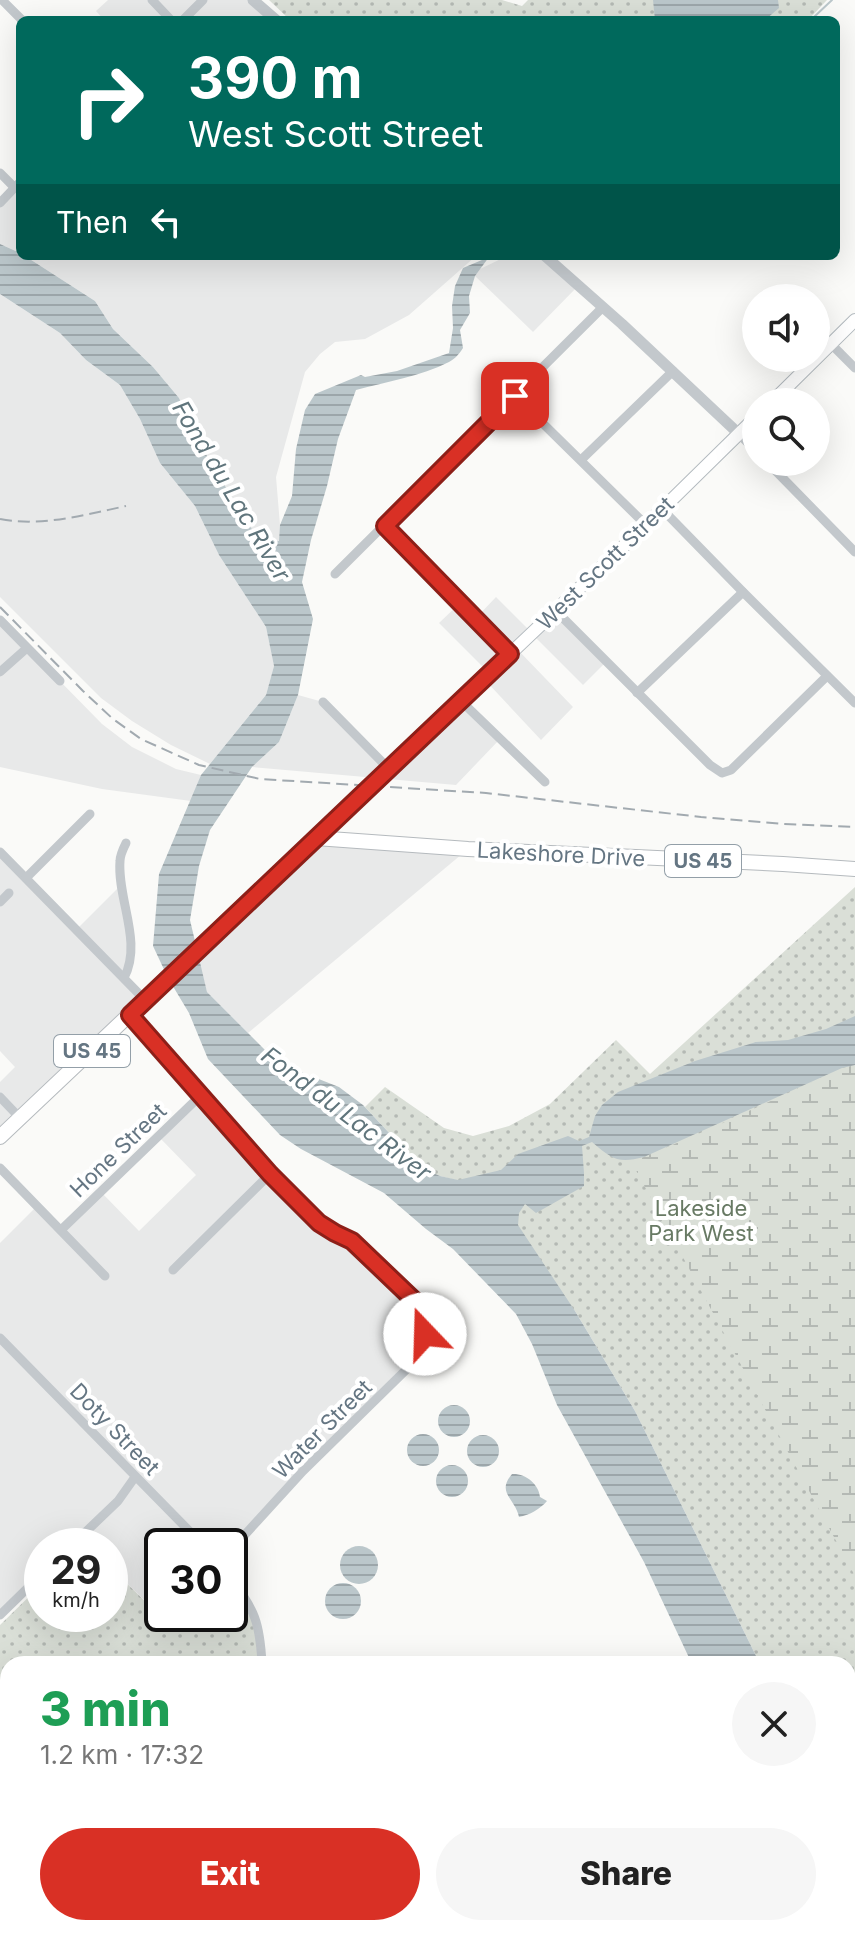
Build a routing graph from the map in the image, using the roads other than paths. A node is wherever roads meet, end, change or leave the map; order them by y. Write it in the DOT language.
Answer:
graph roads {
  1 [pos="2,0"];
  2 [pos="152,0"];
  3 [pos="203,0"];
  4 [pos="253,0"];
  5 [pos="18,16"];
  6 [pos="167,16"];
  7 [pos="187,16"];
  8 [pos="271,16"];
  9 [pos="16,186"];
  10 [pos="0,203"];
  11 [pos="550,260"];
  12 [pos="603,307"];
  13 [pos="855,320"];
  14 [pos="831,344"];
  15 [pos="855,368"];
  16 [pos="673,371"];
  17 [pos="786,388"];
  18 [pos="515,396"];
  19 [pos="742,431"];
  20 [pos="739,434"];
  21 [pos="742,437"];
  22 [pos="581,460"];
  23 [pos="781,476"];
  24 [pos="662,509"];
  25 [pos="646,525"];
  26 [pos="385,526"];
  27 [pos="855,552"];
  28 [pos="335,574"];
  29 [pos="743,592"];
  30 [pos="555,610"];
  31 [pos="0,620"];
  32 [pos="27,648"];
  33 [pos="510,654"];
  34 [pos="0,672"];
  35 [pos="827,676"];
  36 [pos="60,681"];
  37 [pos="637,693"];
  38 [pos="461,701"];
  39 [pos="323,702"];
  40 [pos="855,703"];
  41 [pos="390,770"];
  42 [pos="545,782"];
  43 [pos="90,814"];
  44 [pos="316,838"];
  45 [pos="126,843"];
  46 [pos="0,852"];
  47 [pos="855,869"];
  48 [pos="26,878"];
  49 [pos="9,893"];
  50 [pos="0,902"];
  51 [pos="124,978"];
  52 [pos="146,1001"];
  53 [pos="130,1015"];
  54 [pos="200,1096"];
  55 [pos="0,1097"];
  56 [pos="20,1118"];
  57 [pos="0,1137"];
  58 [pos="0,1168"];
  59 [pos="270,1174"];
  60 [pos="61,1230"];
  61 [pos="173,1270"];
  62 [pos="105,1276"];
  63 [pos="0,1338"];
  64 [pos="135,1477"];
  65 [pos="90,1528"];
  66 [pos="186,1528"];
  67 [pos="248,1531"];
  68 [pos="24,1592"];
  69 [pos="248,1602"];
  70 [pos="0,1615"];
  71 [pos="261,1656"];
  1 -- 5 [label="street"];
  2 -- 6 [label="street"];
  3 -- 7 [label="street"];
  4 -- 8 [label="street"];
  9 -- 10 [label="street"];
  11 -- 12 [label="street"];
  12 -- 16 [label="street"];
  12 -- 18 [label="street"];
  13 -- 14 [label="main road"];
  14 -- 15 [label="street"];
  14 -- 17 [label="main road"];
  16 -- 20 [label="street"];
  16 -- 22 [label="street"];
  18 -- 22 [label="street"];
  18 -- 26 [label="street"];
  19 -- 20 [label="main road, West Scott Street"];
  20 -- 21 [label="street"];
  20 -- 24 [label="main road, West Scott Street"];
  22 -- 25 [label="street"];
  23 -- 27 [label="street"];
  24 -- 25 [label="main road, West Scott Street"];
  24 -- 29 [label="street"];
  25 -- 30 [label="main road, West Scott Street"];
  26 -- 28 [label="street"];
  26 -- 33 [label="street"];
  29 -- 35 [label="street"];
  29 -- 37 [label="street"];
  30 -- 33 [label="main road, West Scott Street"];
  30 -- 37 [label="street"];
  31 -- 32 [label="street"];
  32 -- 34 [label="street"];
  32 -- 36 [label="street"];
  33 -- 38 [label="main road, West Scott Street"];
  35 -- 37 [label="street"];
  35 -- 40 [label="street"];
  38 -- 41 [label="main road, West Scott Street"];
  38 -- 42 [label="street"];
  39 -- 41 [label="street"];
  41 -- 44 [label="main road, West Scott Street"];
  43 -- 48 [label="street"];
  44 -- 47 [label="main road, Lakeshore Drive / US 45"];
  44 -- 52 [label="main road, West Scott Street / US 45"];
  45 -- 51 [label="street"];
  46 -- 48 [label="street"];
  48 -- 51 [label="street"];
  49 -- 50 [label="street"];
  51 -- 52 [label="street"];
  52 -- 53 [label="main road, West Scott Street / US 45"];
  53 -- 54 [label="street, Water Street"];
  53 -- 56 [label="main road, West Scott Street / US 45"];
  54 -- 59 [label="street, Water Street"];
  54 -- 60 [label="street, Hone Street"];
  55 -- 56 [label="street"];
  56 -- 57 [label="main road, West Scott Street / US 45"];
  58 -- 60 [label="street"];
  59 -- 61 [label="street"];
  59 -- 67 [label="street, Water Street"];
  60 -- 62 [label="street"];
  63 -- 64 [label="street, Doty Street"];
  64 -- 65 [label="street"];
  64 -- 66 [label="street, Doty Street"];
  68 -- 70 [label="street"];
  69 -- 71 [label="street"];
}
